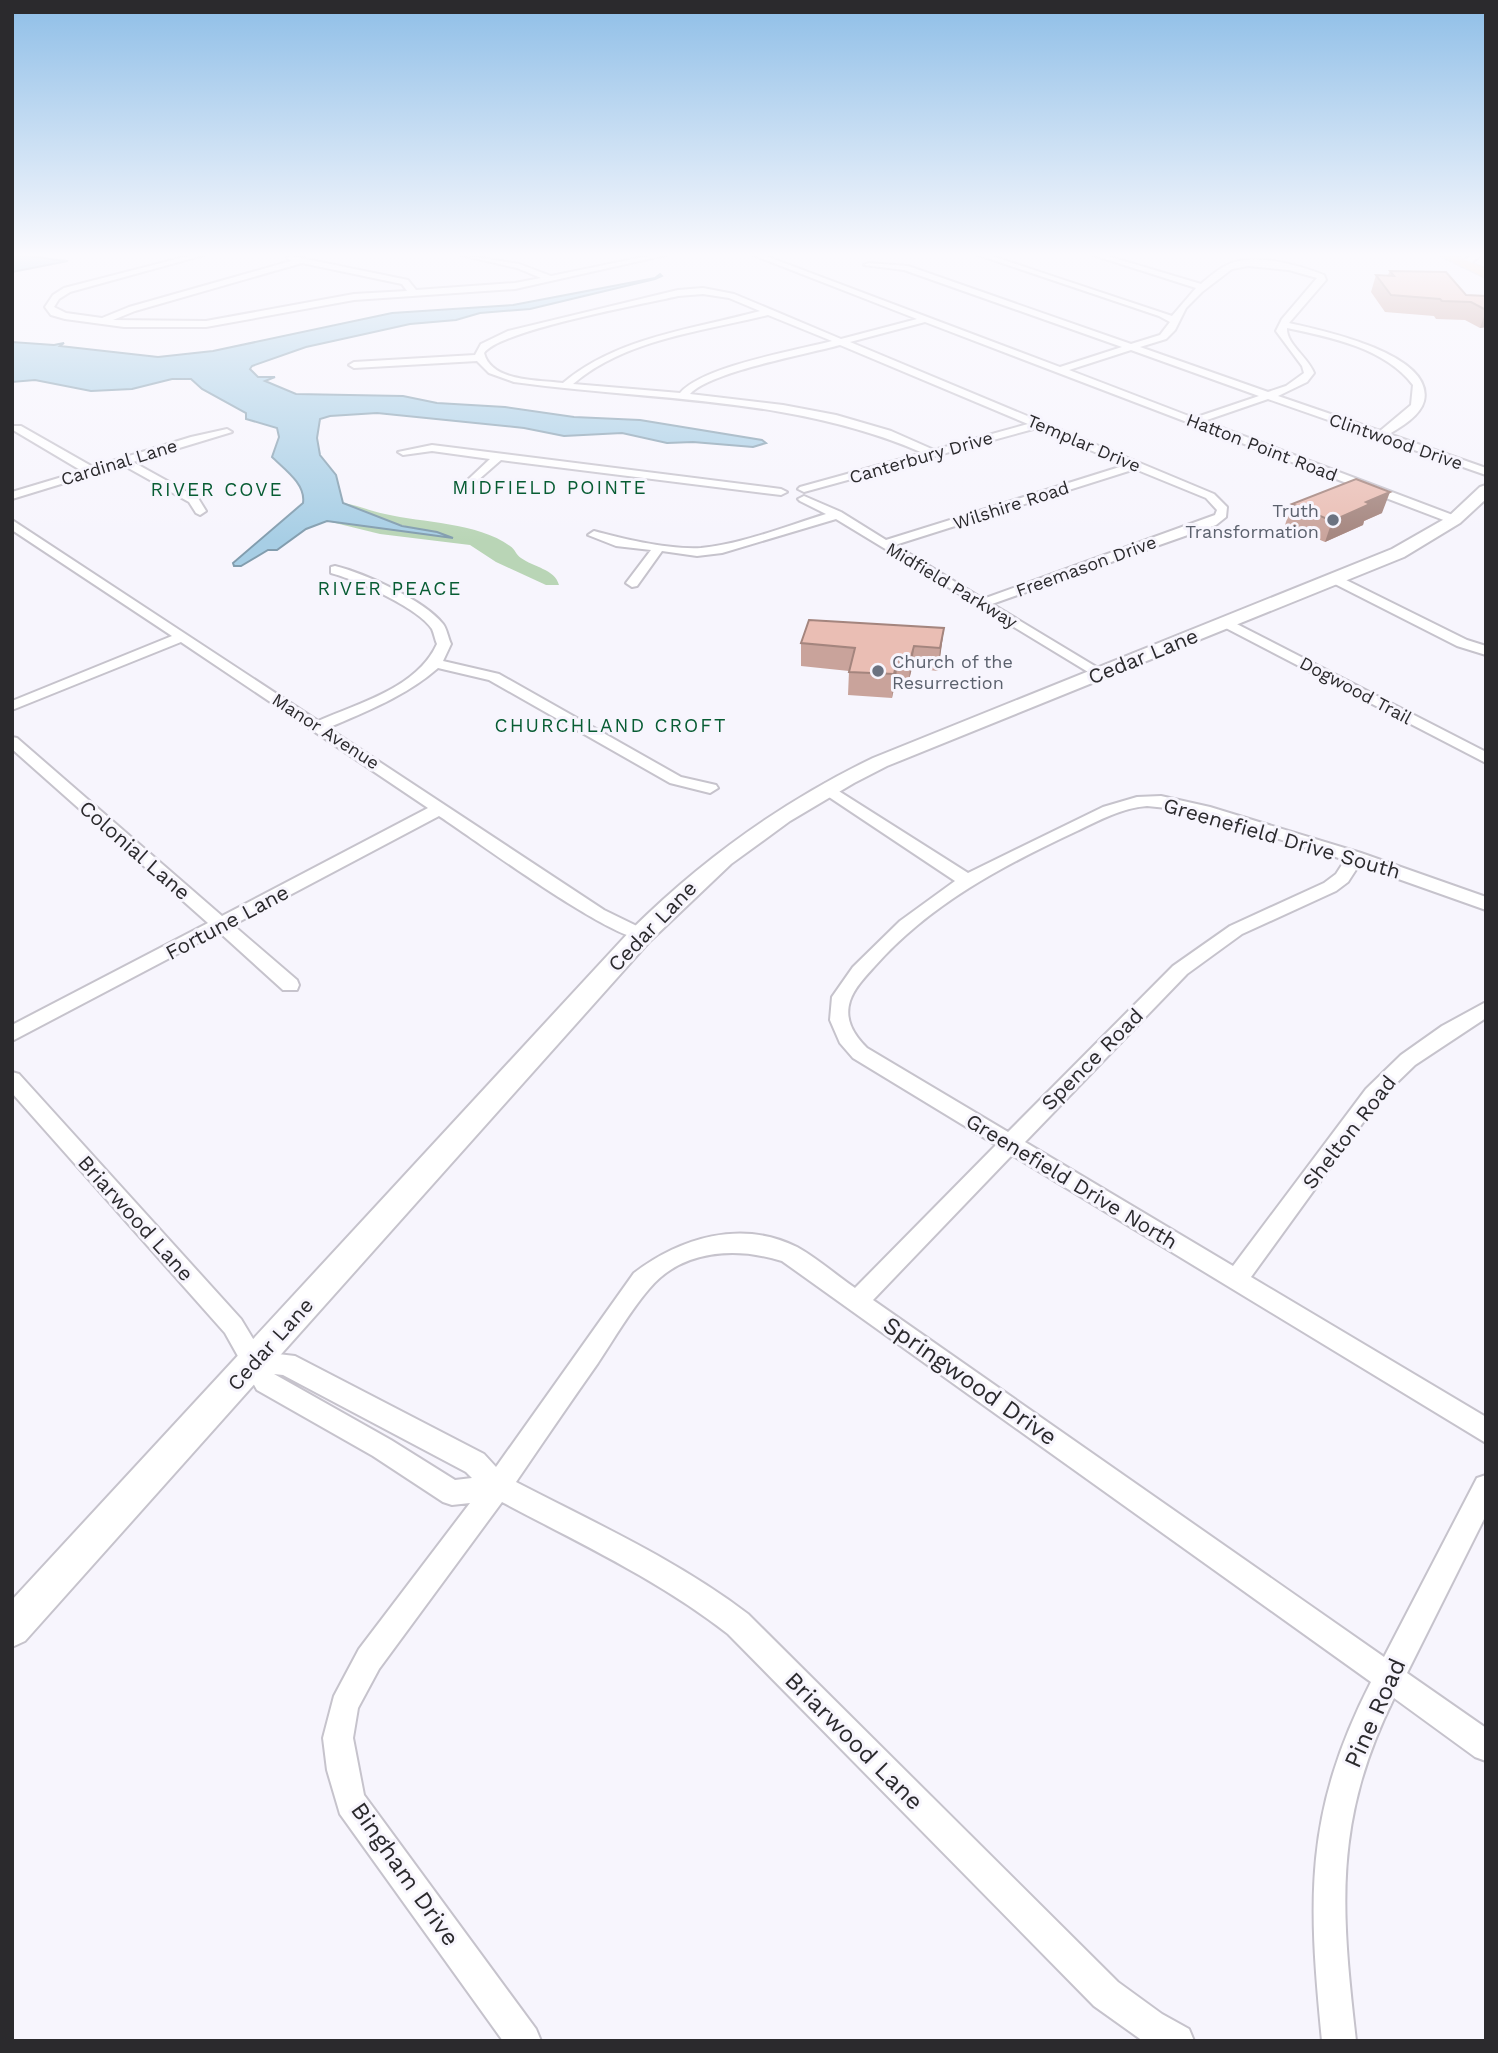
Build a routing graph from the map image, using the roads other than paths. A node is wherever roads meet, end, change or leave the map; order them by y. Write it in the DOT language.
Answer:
graph roads {
  1 [pos="482,351"];
  2 [pos="628,351"];
  3 [pos="808,351"];
  4 [pos="861,351"];
  5 [pos="1010,351"];
  6 [pos="1123,351"];
  7 [pos="1140,351"];
  8 [pos="1296,351"];
  9 [pos="1372,351"];
  10 [pos="479,358"];
  11 [pos="354,365"];
  12 [pos="1061,370"];
  13 [pos="566,385"];
  14 [pos="1267,396"];
  15 [pos="681,398"];
  16 [pos="1195,421"];
  17 [pos="1038,424"];
  18 [pos="17,428"];
  19 [pos="227,432"];
  20 [pos="1380,436"];
  21 [pos="403,452"];
  22 [pos="934,454"];
  23 [pos="499,456"];
  24 [pos="124,461"];
  25 [pos="1136,465"];
  26 [pos="91,471"];
  27 [pos="1486,472"];
  28 [pos="1486,490"];
  29 [pos="461,492"];
  30 [pos="804,494"];
  31 [pos="12,496"];
  32 [pos="200,511"];
  33 [pos="837,515"];
  34 [pos="1454,520"];
  35 [pos="12,524"];
  36 [pos="1189,530"];
  37 [pos="594,534"];
  38 [pos="886,544"];
  39 [pos="658,549"];
  40 [pos="335,570"];
  41 [pos="1336,579"];
  42 [pos="632,583"];
  43 [pos="983,603"];
  44 [pos="1227,623"];
  45 [pos="182,637"];
  46 [pos="1486,651"];
  47 [pos="436,663"];
  48 [pos="1098,674"];
  49 [pos="12,706"];
  50 [pos="318,726"];
  51 [pos="12,741"];
  52 [pos="1486,758"];
  53 [pos="710,788"];
  54 [pos="825,788"];
  55 [pos="441,808"];
  56 [pos="1355,857"];
  57 [pos="965,880"];
  58 [pos="1486,904"];
  59 [pos="221,926"];
  60 [pos="641,935"];
  61 [pos="290,985"];
  62 [pos="1486,1009"];
  63 [pos="12,1034"];
  64 [pos="12,1079"];
  65 [pos="1009,1143"];
  66 [pos="1236,1280"];
  67 [pos="857,1301"];
  68 [pos="253,1362"];
  69 [pos="1486,1431"];
  70 [pos="498,1486"];
  71 [pos="1486,1487"];
  72 [pos="12,1628"];
  73 [pos="1389,1677"];
  74 [pos="1486,1746"];
  75 [pos="524,2041"];
  76 [pos="1177,2041"];
  77 [pos="1339,2041"];
  1 -- 10 [label="street, Templar Drive"];
  2 -- 13 [label="street"];
  3 -- 15 [label="street"];
  4 -- 17 [label="street, Templar Drive"];
  5 -- 12 [label="street, Hatton Point Road"];
  6 -- 12 [label="street"];
  7 -- 14 [label="street, Clintwood Drive"];
  8 -- 14 [label="street"];
  9 -- 20 [label="street"];
  10 -- 11 [label="street"];
  10 -- 13 [label="street"];
  12 -- 16 [label="street, Hatton Point Road"];
  13 -- 15 [label="street"];
  14 -- 16 [label="street"];
  14 -- 20 [label="street, Clintwood Drive"];
  15 -- 22 [label="street"];
  16 -- 34 [label="street, Hatton Point Road"];
  17 -- 22 [label="street, Canterbury Drive"];
  17 -- 25 [label="street, Templar Drive"];
  18 -- 26 [label="street"];
  19 -- 24 [label="street, Cardinal Lane"];
  20 -- 27 [label="street, Clintwood Drive"];
  21 -- 23 [label="street"];
  22 -- 30 [label="street, Canterbury Drive"];
  23 -- 29 [label="street"];
  23 -- 30 [label="street, Canterbury Drive"];
  24 -- 26 [label="street, Cardinal Lane"];
  24 -- 32 [label="street"];
  25 -- 36 [label="street, Templar Drive"];
  25 -- 38 [label="street, Wilshire Road"];
  26 -- 31 [label="street, Cardinal Lane"];
  28 -- 34 [label="main road, Cedar Lane"];
  30 -- 33 [label="street, Midfield Parkway"];
  33 -- 38 [label="street, Midfield Parkway"];
  33 -- 39 [label="street, Canterbury Drive"];
  34 -- 41 [label="main road, Cedar Lane"];
  35 -- 45 [label="street, Manor Avenue"];
  36 -- 43 [label="street, Freemason Drive"];
  37 -- 39 [label="street, Canterbury Drive"];
  38 -- 43 [label="street, Midfield Parkway"];
  39 -- 42 [label="street"];
  40 -- 47 [label="street"];
  41 -- 44 [label="main road, Cedar Lane"];
  41 -- 46 [label="street"];
  43 -- 48 [label="street, Midfield Parkway"];
  44 -- 48 [label="main road, Cedar Lane"];
  44 -- 52 [label="street, Dogwood Trail"];
  45 -- 49 [label="street"];
  45 -- 50 [label="street, Manor Avenue"];
  47 -- 50 [label="street"];
  47 -- 53 [label="street"];
  48 -- 54 [label="main road, Cedar Lane"];
  50 -- 55 [label="street, Manor Avenue"];
  51 -- 59 [label="street, Colonial Lane"];
  54 -- 57 [label="street"];
  54 -- 60 [label="main road, Cedar Lane"];
  55 -- 59 [label="street, Fortune Lane"];
  55 -- 60 [label="street, Manor Avenue"];
  56 -- 57 [label="street, Greenefield Drive South"];
  56 -- 58 [label="street, Greenefield Drive South"];
  56 -- 65 [label="street, Spence Road"];
  57 -- 65 [label="street, Greenefield Drive North"];
  59 -- 61 [label="street, Colonial Lane"];
  59 -- 63 [label="street, Fortune Lane"];
  60 -- 68 [label="main road, Cedar Lane"];
  62 -- 66 [label="street, Shelton Road"];
  64 -- 68 [label="street, Briarwood Lane"];
  65 -- 66 [label="street, Greenefield Drive North"];
  65 -- 67 [label="street, Spence Road"];
  66 -- 69 [label="street, Greenefield Drive North"];
  67 -- 70 [label="street, Springwood Drive"];
  67 -- 73 [label="street, Springwood Drive"];
  68 -- 70 [label="street, Briarwood Lane"];
  68 -- 70 [label="street, Briarwood Lane"];
  68 -- 72 [label="main road, Cedar Lane"];
  70 -- 75 [label="street, Bingham Drive"];
  70 -- 76 [label="street, Briarwood Lane"];
  71 -- 73 [label="street, Pine Road"];
  73 -- 74 [label="street, Springwood Drive"];
  73 -- 77 [label="street, Pine Road"];
}
